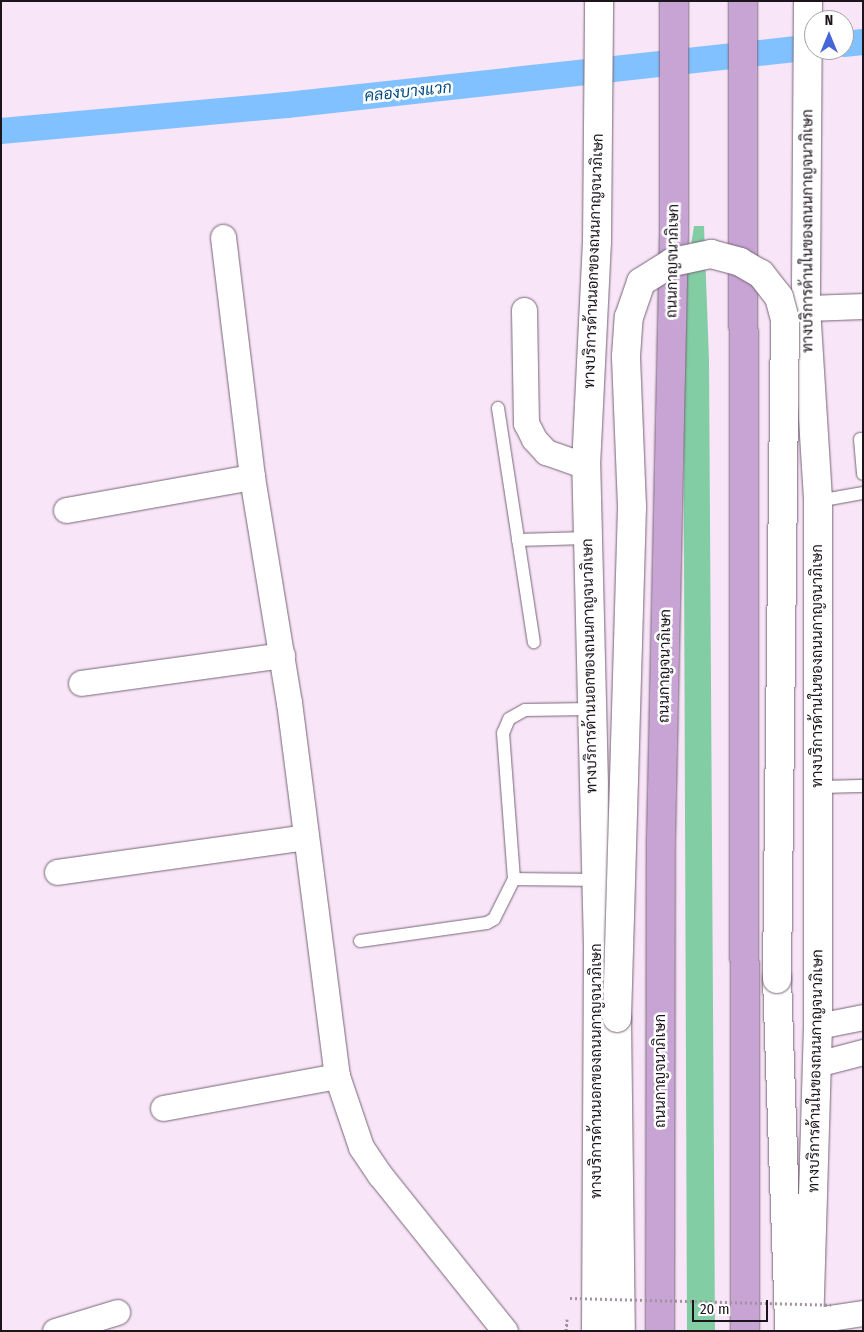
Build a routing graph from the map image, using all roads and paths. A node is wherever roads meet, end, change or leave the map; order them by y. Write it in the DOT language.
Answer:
graph roads {
  1 [pos="599,1"];
  2 [pos="674,1"];
  3 [pos="743,1"];
  4 [pos="808,1"];
  5 [pos="223,237"];
  6 [pos="863,306"];
  7 [pos="806,308"];
  8 [pos="524,310"];
  9 [pos="498,408"];
  10 [pos="860,438"];
  11 [pos="586,466"];
  12 [pos="863,474"];
  13 [pos="252,477"];
  14 [pos="863,493"];
  15 [pos="818,501"];
  16 [pos="66,510"];
  17 [pos="587,538"];
  18 [pos="518,540"];
  19 [pos="534,642"];
  20 [pos="282,655"];
  21 [pos="81,683"];
  22 [pos="590,709"];
  23 [pos="863,786"];
  24 [pos="818,787"];
  25 [pos="306,836"];
  26 [pos="57,872"];
  27 [pos="514,878"];
  28 [pos="596,880"];
  29 [pos="360,941"];
  30 [pos="863,1016"];
  31 [pos="818,1026"];
  32 [pos="863,1052"];
  33 [pos="817,1064"];
  34 [pos="337,1076"];
  35 [pos="163,1108"];
  36 [pos="570,1298"];
  37 [pos="118,1312"];
  38 [pos="861,1318"];
  39 [pos="809,1322"];
  40 [pos="55,1331"];
  41 [pos="505,1331"];
  42 [pos="596,1331"];
  43 [pos="621,1331"];
  44 [pos="660,1331"];
  45 [pos="745,1331"];
  1 -- 11 [label="main road, ทางบริการด้านนอกของถนนกาญจนาภิเษก"];
  2 -- 44 [label="highway, ถนนกาญจนาภิเษก"];
  3 -- 45 [label="highway"];
  4 -- 7 [label="main road, ทางบริการด้านในของถนนกาญจนาภิเษก"];
  5 -- 13 [label="street"];
  6 -- 7 [label="street"];
  7 -- 15 [label="main road, ทางบริการด้านในของถนนกาญจนาภิเษก"];
  8 -- 11 [label="street"];
  9 -- 18 [label="lane"];
  10 -- 12 [label="lane"];
  11 -- 17 [label="main road, ทางบริการด้านนอกของถนนกาญจนาภิเษก"];
  13 -- 16 [label="street"];
  13 -- 20 [label="street"];
  14 -- 15 [label="lane"];
  15 -- 24 [label="main road, ทางบริการด้านในของถนนกาญจนาภิเษก"];
  17 -- 18 [label="lane"];
  17 -- 22 [label="main road, ทางบริการด้านนอกของถนนกาญจนาภิเษก"];
  18 -- 19 [label="lane"];
  20 -- 21 [label="street"];
  20 -- 25 [label="street"];
  22 -- 27 [label="lane"];
  22 -- 28 [label="main road, ทางบริการด้านนอกของถนนกาญจนาภิเษก"];
  23 -- 24 [label="lane"];
  24 -- 31 [label="main road, ทางบริการด้านในของถนนกาญจนาภิเษก"];
  25 -- 26 [label="street"];
  25 -- 34 [label="street"];
  27 -- 28 [label="lane"];
  27 -- 29 [label="lane"];
  28 -- 42 [label="main road, ทางบริการด้านนอกของถนนกาญจนาภิเษก"];
  30 -- 31 [label="street"];
  31 -- 33 [label="main road, ทางบริการด้านในของถนนกาญจนาภิเษก"];
  32 -- 33 [label="street"];
  33 -- 39 [label="main road, ทางบริการด้านในของถนนกาญจนาภิเษก"];
  34 -- 35 [label="street"];
  34 -- 41 [label="street"];
  36 -- 39 [label="path, bridge"];
  37 -- 40 [label="street"];
  38 -- 39 [label="street"];
  39 -- 43 [label="main road, bridge"];
}
